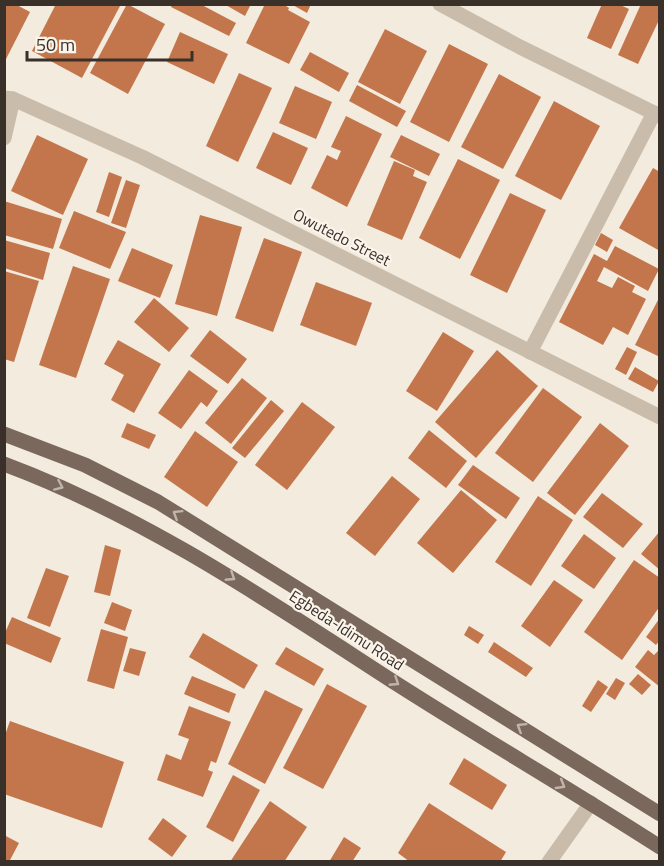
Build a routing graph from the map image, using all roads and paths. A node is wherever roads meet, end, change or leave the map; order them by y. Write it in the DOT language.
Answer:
graph roads {
  1 [pos="440,4"];
  2 [pos="9,99"];
  3 [pos="657,114"];
  4 [pos="4,138"];
  5 [pos="530,352"];
  6 [pos="660,417"];
  7 [pos="4,435"];
  8 [pos="4,464"];
  9 [pos="591,803"];
  10 [pos="660,814"];
  11 [pos="660,847"];
  12 [pos="549,861"];
  1 -- 3 [label="street"];
  2 -- 4 [label="street"];
  2 -- 5 [label="street, Owutedo Street"];
  3 -- 5 [label="street"];
  5 -- 6 [label="street, Owutedo Street"];
  10 -- 7 [label="main road, Egbeda-Idimu Road, one-way"];
  8 -- 9 [label="main road, Egbeda-Idimu Road, one-way"];
  9 -- 11 [label="main road, Egbeda-Idimu Road"];
  9 -- 12 [label="street"];
}
